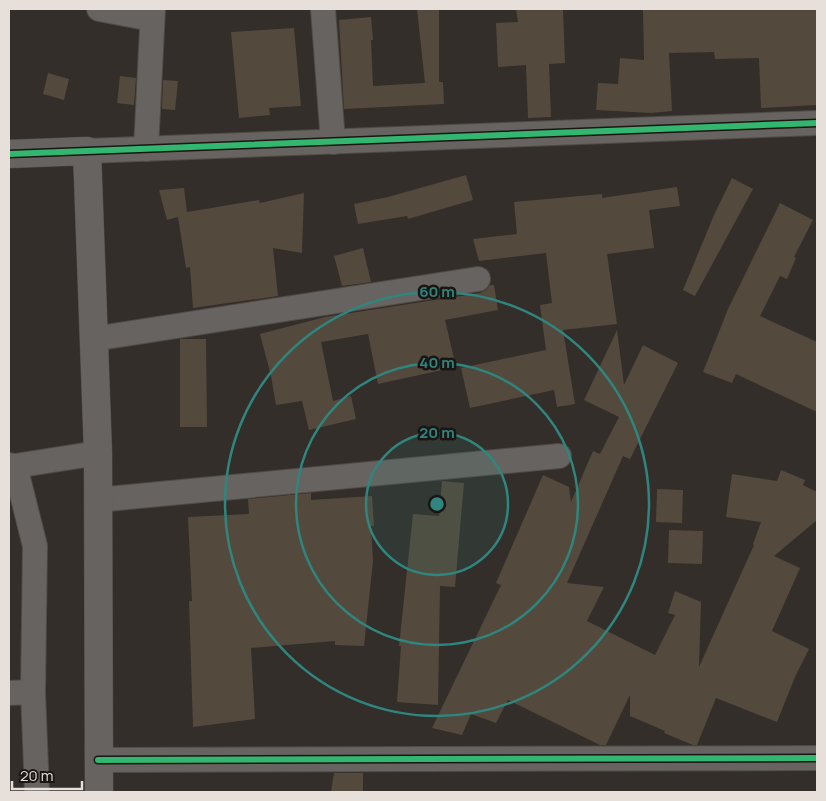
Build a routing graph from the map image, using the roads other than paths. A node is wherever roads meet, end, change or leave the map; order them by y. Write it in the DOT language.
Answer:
graph roads {
  1 [pos="99,9"];
  2 [pos="322,9"];
  3 [pos="153,14"];
  4 [pos="817,123"];
  5 [pos="333,142"];
  6 [pos="146,149"];
  7 [pos="87,151"];
  8 [pos="9,154"];
  9 [pos="478,279"];
  10 [pos="93,339"];
  11 [pos="98,453"];
  12 [pos="559,456"];
  13 [pos="12,466"];
  14 [pos="97,500"];
  15 [pos="33,692"];
  16 [pos="9,694"];
  17 [pos="817,758"];
  18 [pos="98,760"];
  19 [pos="37,792"];
  20 [pos="99,792"];
  1 -- 3 [label="street"];
  2 -- 5 [label="street"];
  3 -- 6 [label="street"];
  4 -- 5 [label="street"];
  5 -- 6 [label="street"];
  6 -- 7 [label="street"];
  7 -- 8 [label="street"];
  7 -- 10 [label="street"];
  9 -- 10 [label="street"];
  10 -- 11 [label="street"];
  11 -- 13 [label="street"];
  11 -- 14 [label="street"];
  12 -- 14 [label="street"];
  13 -- 15 [label="street"];
  14 -- 18 [label="street"];
  15 -- 16 [label="street"];
  15 -- 19 [label="street"];
  17 -- 18 [label="street"];
  18 -- 20 [label="street"];
}
